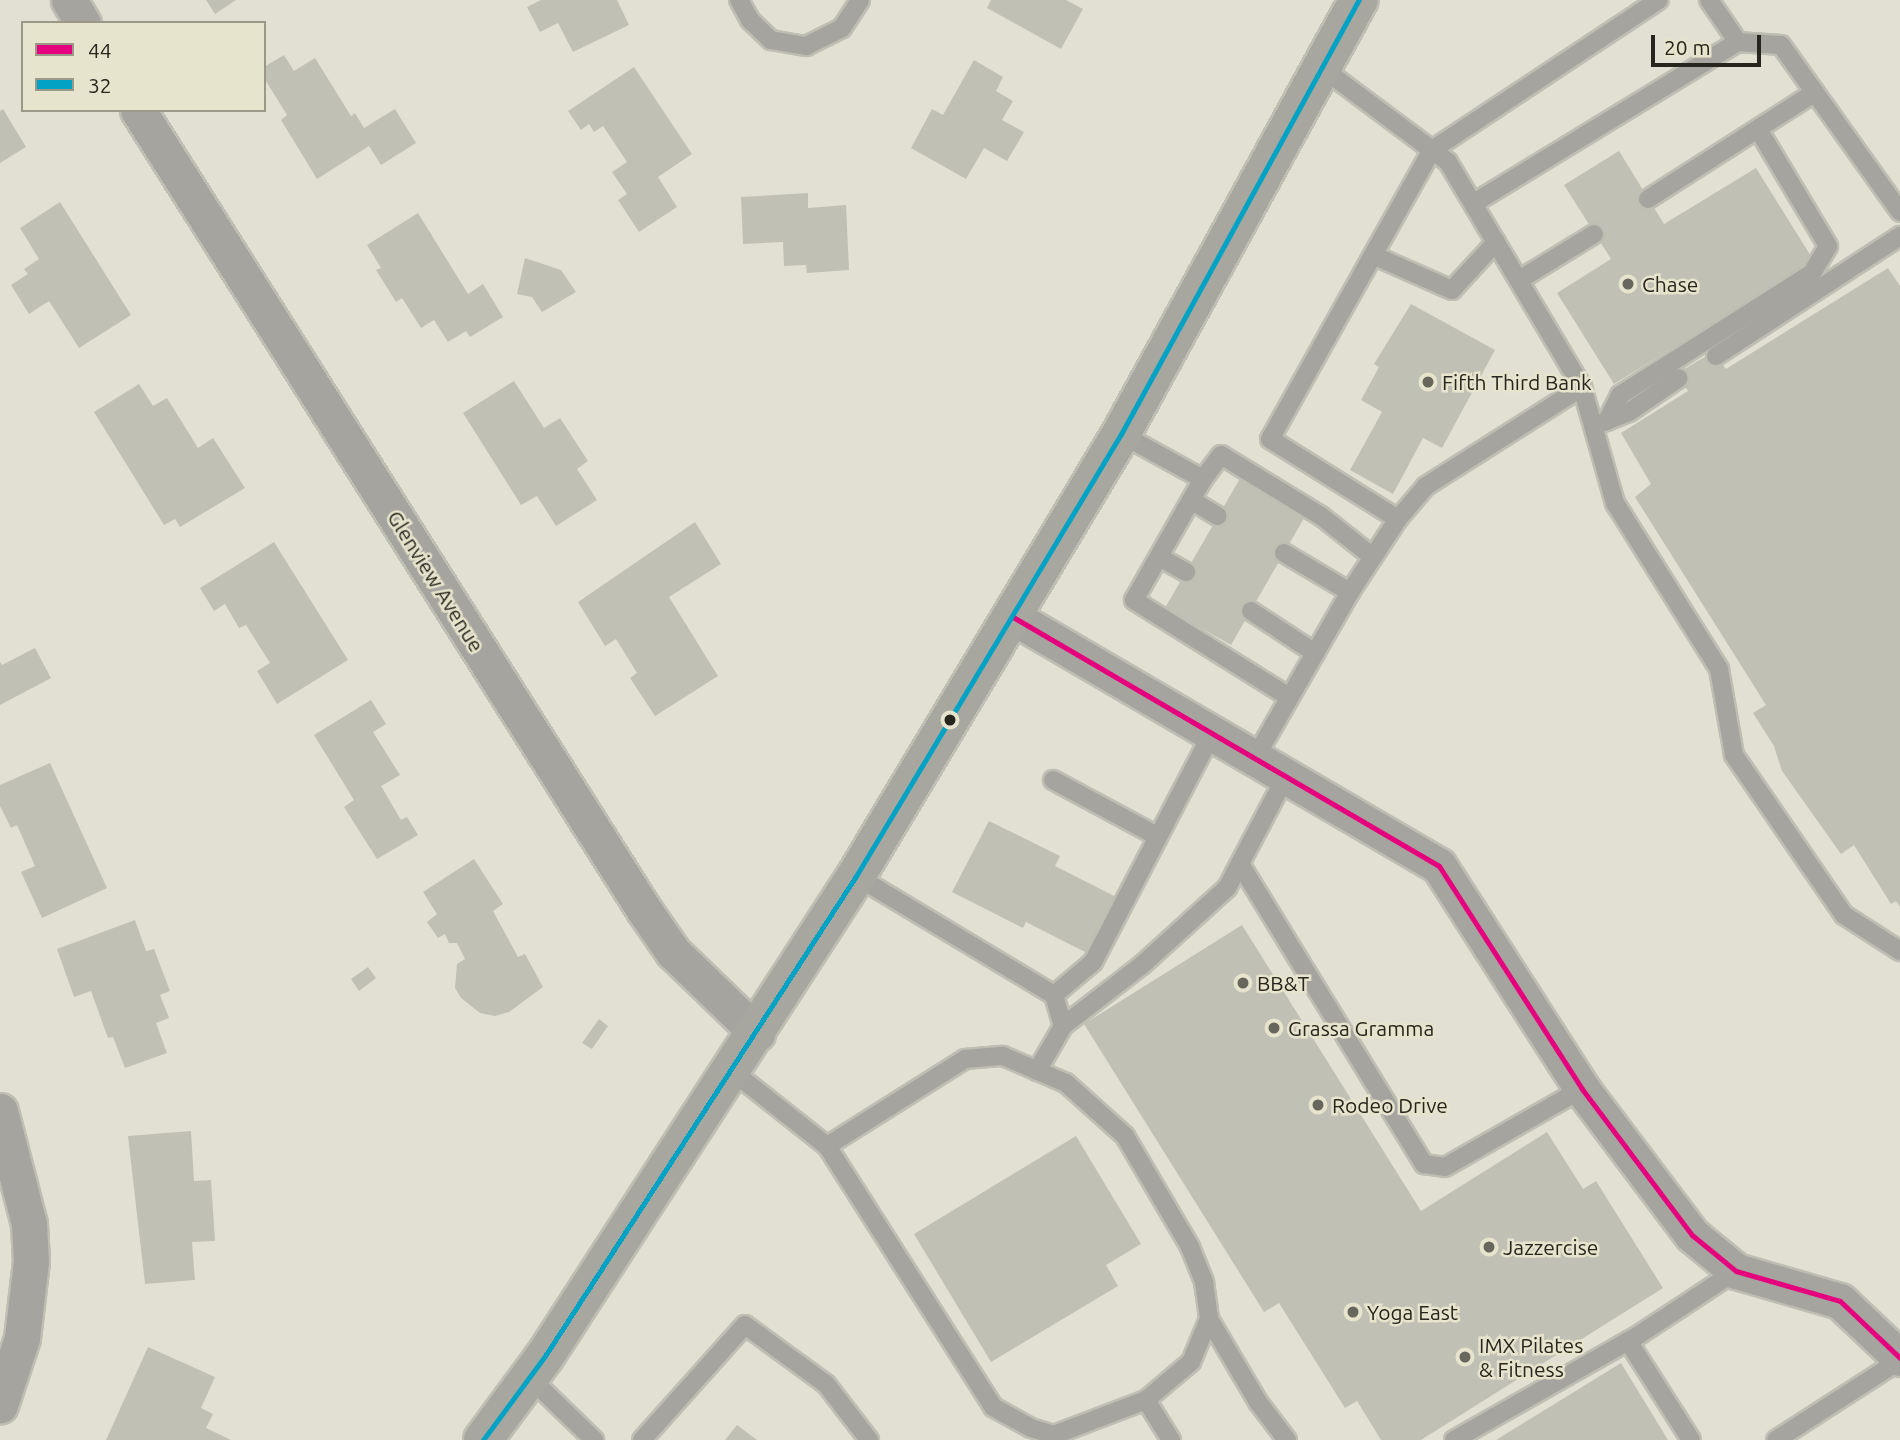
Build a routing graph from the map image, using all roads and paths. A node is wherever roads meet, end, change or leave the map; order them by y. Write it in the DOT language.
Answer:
graph roads {
  1 [pos="69,0"];
  2 [pos="739,0"];
  3 [pos="860,0"];
  4 [pos="1359,0"];
  5 [pos="1659,0"];
  6 [pos="1709,0"];
  7 [pos="82,21"];
  8 [pos="1738,42"];
  9 [pos="1322,68"];
  10 [pos="1815,92"];
  11 [pos="139,112"];
  12 [pos="1758,129"];
  13 [pos="1432,150"];
  14 [pos="1648,199"];
  15 [pos="1474,203"];
  16 [pos="1900,212"];
  17 [pos="1594,234"];
  18 [pos="1900,236"];
  19 [pos="1496,242"];
  20 [pos="1373,255"];
  21 [pos="1519,279"];
  22 [pos="1716,356"];
  23 [pos="1679,378"];
  24 [pos="1582,387"];
  25 [pos="1601,424"];
  26 [pos="1121,433"];
  27 [pos="1203,479"];
  28 [pos="1191,500"];
  29 [pos="1218,516"];
  30 [pos="1398,519"];
  31 [pos="1284,553"];
  32 [pos="1159,557"];
  33 [pos="1373,557"];
  34 [pos="1186,572"];
  35 [pos="1350,592"];
  36 [pos="1251,611"];
  37 [pos="1013,617"];
  38 [pos="1315,653"];
  39 [pos="1289,697"];
  40 [pos="1212,733"];
  41 [pos="1255,758"];
  42 [pos="1286,776"];
  43 [pos="1053,780"];
  44 [pos="1157,836"];
  45 [pos="1240,864"];
  46 [pos="856,876"];
  47 [pos="1900,951"];
  48 [pos="1054,995"];
  49 [pos="1063,1026"];
  50 [pos="757,1034"];
  51 [pos="732,1071"];
  52 [pos="1037,1071"];
  53 [pos="1582,1089"];
  54 [pos="0,1111"];
  55 [pos="827,1146"];
  56 [pos="1736,1271"];
  57 [pos="1209,1319"];
  58 [pos="1628,1341"];
  59 [pos="1896,1347"];
  60 [pos="530,1377"];
  61 [pos="1146,1400"];
  62 [pos="0,1405"];
  63 [pos="1055,1437"];
  64 [pos="483,1440"];
  65 [pos="594,1440"];
  66 [pos="642,1440"];
  67 [pos="869,1440"];
  68 [pos="1171,1440"];
  69 [pos="1287,1440"];
  70 [pos="1454,1440"];
  71 [pos="1691,1440"];
  72 [pos="1776,1440"];
  1 -- 7 [label="street"];
  2 -- 3 [label="lane"];
  4 -- 9 [label="main road"];
  5 -- 13 [label="lane"];
  6 -- 8 [label="lane"];
  8 -- 10 [label="lane"];
  8 -- 15 [label="lane"];
  9 -- 13 [label="lane"];
  9 -- 26 [label="main road"];
  10 -- 12 [label="lane"];
  10 -- 16 [label="lane"];
  11 -- 50 [label="street, Glenview Avenue"];
  12 -- 14 [label="lane"];
  12 -- 25 [label="lane"];
  13 -- 15 [label="lane"];
  13 -- 20 [label="lane"];
  15 -- 19 [label="lane"];
  17 -- 21 [label="lane"];
  18 -- 22 [label="lane"];
  19 -- 20 [label="lane"];
  19 -- 21 [label="lane"];
  20 -- 30 [label="lane"];
  21 -- 24 [label="lane"];
  23 -- 25 [label="lane"];
  24 -- 25 [label="lane"];
  24 -- 30 [label="lane"];
  25 -- 47 [label="lane"];
  26 -- 27 [label="lane"];
  26 -- 37 [label="main road"];
  27 -- 28 [label="lane"];
  27 -- 33 [label="lane"];
  28 -- 29 [label="lane"];
  28 -- 32 [label="lane"];
  30 -- 33 [label="lane"];
  31 -- 35 [label="lane"];
  32 -- 34 [label="lane"];
  32 -- 39 [label="lane"];
  33 -- 35 [label="lane"];
  35 -- 38 [label="lane"];
  36 -- 38 [label="lane"];
  37 -- 40 [label="street"];
  37 -- 46 [label="main road"];
  38 -- 39 [label="lane"];
  39 -- 41 [label="lane"];
  40 -- 41 [label="street"];
  40 -- 44 [label="lane"];
  41 -- 42 [label="street"];
  42 -- 45 [label="lane"];
  42 -- 53 [label="street"];
  43 -- 44 [label="lane"];
  44 -- 48 [label="lane"];
  45 -- 49 [label="lane"];
  45 -- 53 [label="lane"];
  46 -- 48 [label="lane"];
  46 -- 50 [label="main road"];
  48 -- 49 [label="lane"];
  49 -- 52 [label="lane"];
  50 -- 51 [label="main road"];
  51 -- 55 [label="lane"];
  51 -- 60 [label="main road"];
  52 -- 55 [label="lane"];
  52 -- 57 [label="lane"];
  53 -- 56 [label="street"];
  54 -- 62 [label="street"];
  55 -- 63 [label="lane"];
  56 -- 58 [label="lane"];
  56 -- 59 [label="street"];
  57 -- 61 [label="lane"];
  57 -- 69 [label="lane"];
  58 -- 70 [label="lane"];
  58 -- 71 [label="lane"];
  59 -- 72 [label="lane"];
  60 -- 64 [label="main road"];
  60 -- 65 [label="lane"];
  61 -- 63 [label="lane"];
  61 -- 68 [label="lane"];
  66 -- 67 [label="lane"];
}
